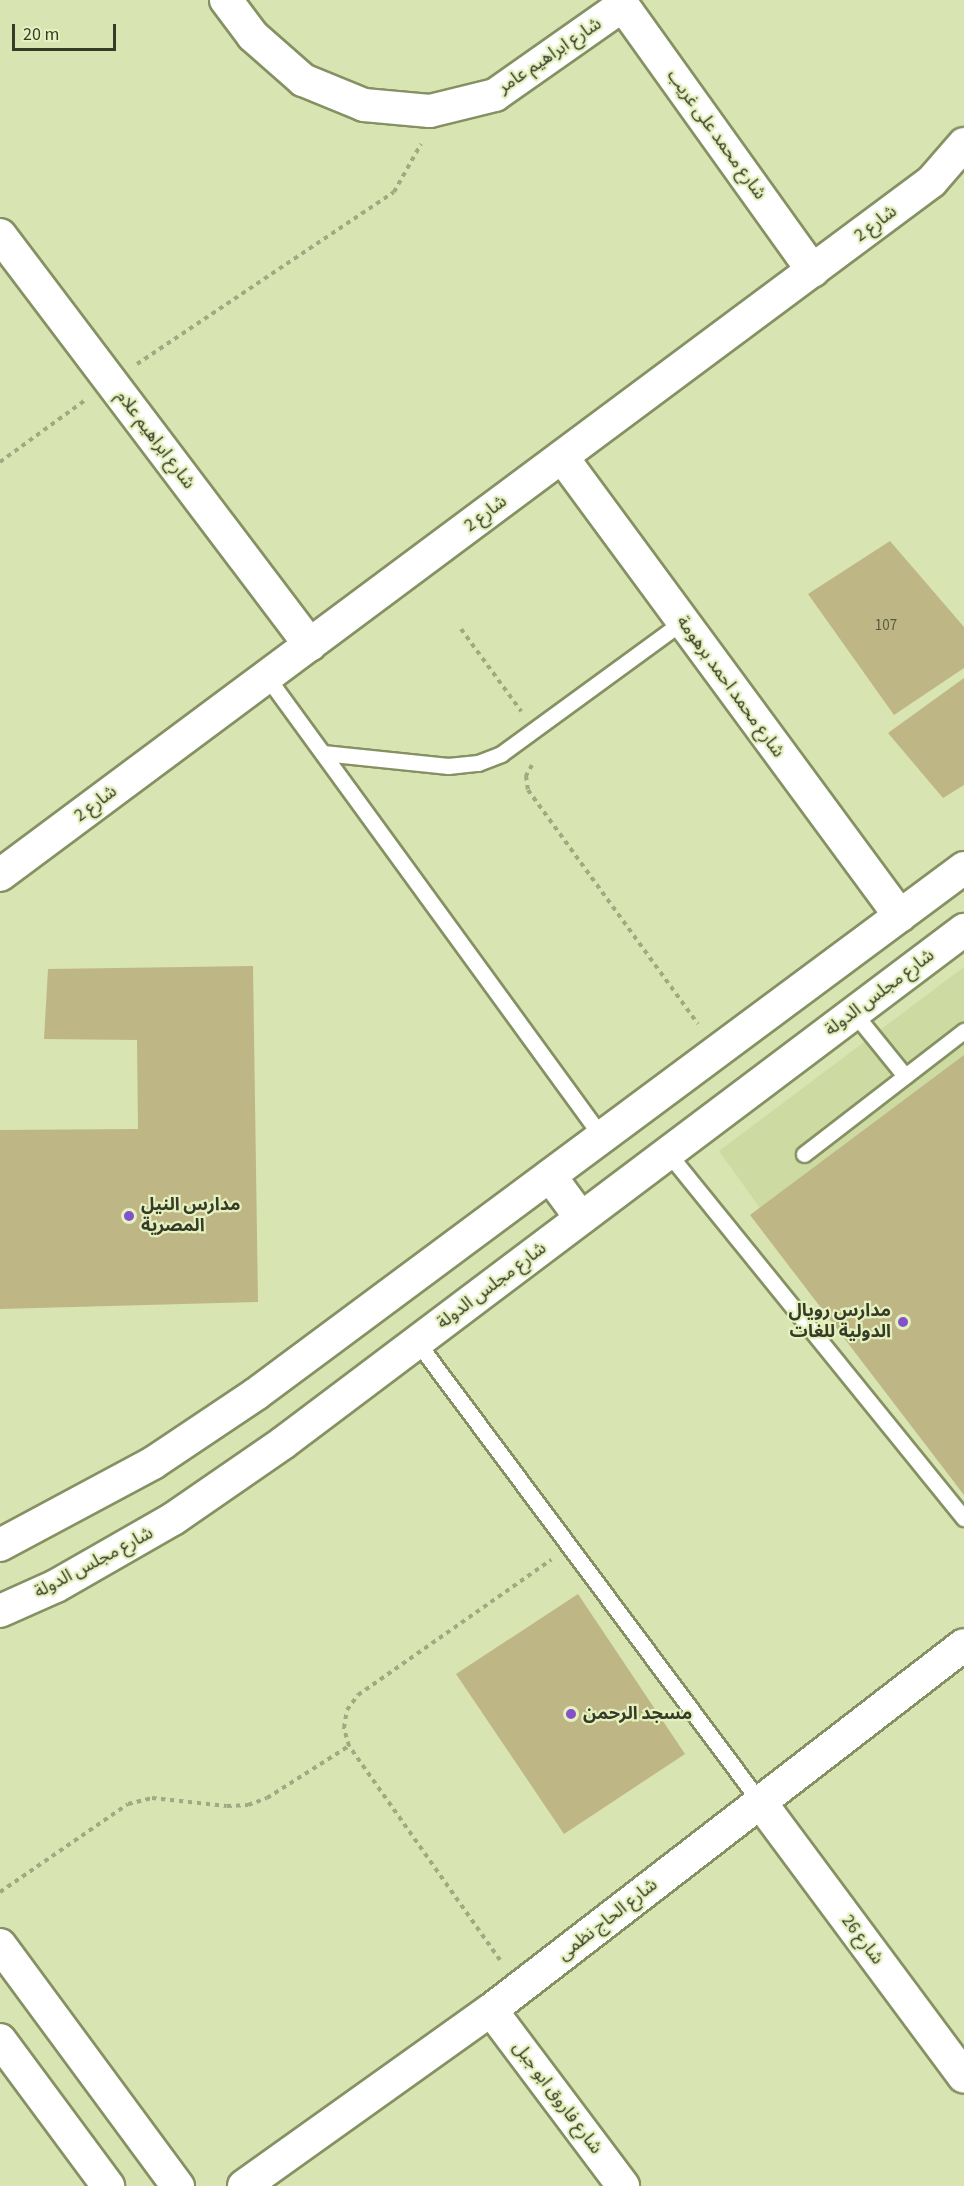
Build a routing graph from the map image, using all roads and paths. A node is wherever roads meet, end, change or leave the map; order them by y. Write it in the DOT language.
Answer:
graph roads {
  1 [pos="226,0"];
  2 [pos="621,3"];
  3 [pos="430,111"];
  4 [pos="964,144"];
  5 [pos="0,234"];
  6 [pos="813,270"];
  7 [pos="111,381"];
  8 [pos="562,457"];
  9 [pos="0,462"];
  10 [pos="682,622"];
  11 [pos="461,629"];
  12 [pos="310,645"];
  13 [pos="267,677"];
  14 [pos="535,730"];
  15 [pos="323,753"];
  16 [pos="542,757"];
  17 [pos="964,868"];
  18 [pos="0,875"];
  19 [pos="900,916"];
  20 [pos="964,930"];
  21 [pos="855,1013"];
  22 [pos="964,1031"];
  23 [pos="717,1050"];
  24 [pos="905,1076"];
  25 [pos="602,1137"];
  26 [pos="668,1153"];
  27 [pos="804,1154"];
  28 [pos="550,1176"];
  29 [pos="581,1218"];
  30 [pos="417,1342"];
  31 [pos="964,1518"];
  32 [pos="0,1545"];
  33 [pos="570,1547"];
  34 [pos="0,1611"];
  35 [pos="964,1645"];
  36 [pos="349,1746"];
  37 [pos="760,1802"];
  38 [pos="0,1893"];
  39 [pos="0,1945"];
  40 [pos="520,1988"];
  41 [pos="491,2010"];
  42 [pos="0,2040"];
  43 [pos="964,2077"];
  44 [pos="108,2186"];
  45 [pos="178,2186"];
  46 [pos="244,2186"];
  47 [pos="624,2186"];
  1 -- 3 [label="street, شارع ابراهيم عامر"];
  2 -- 3 [label="street, شارع ابراهيم عامر"];
  2 -- 6 [label="street, شارع محمد على غريب"];
  3 -- 7 [label="path"];
  4 -- 6 [label="street, شارع 2"];
  5 -- 7 [label="street, شارع ابراهيم علام"];
  6 -- 8 [label="street, شارع 2"];
  7 -- 9 [label="path"];
  7 -- 12 [label="street, شارع ابراهيم علام"];
  8 -- 10 [label="street, شارع محمد احمد برهومة"];
  8 -- 12 [label="street, شارع 2"];
  10 -- 14 [label="lane"];
  10 -- 19 [label="street, شارع محمد احمد برهومة"];
  11 -- 14 [label="path"];
  12 -- 13 [label="street, شارع 2"];
  13 -- 15 [label="lane"];
  13 -- 18 [label="street, شارع 2"];
  14 -- 15 [label="lane"];
  15 -- 25 [label="lane"];
  16 -- 23 [label="path"];
  17 -- 19 [label="street"];
  19 -- 23 [label="street"];
  20 -- 21 [label="street, شارع مجلس الدولة"];
  21 -- 24 [label="lane"];
  21 -- 26 [label="street, شارع مجلس الدولة"];
  22 -- 24 [label="lane"];
  23 -- 25 [label="street"];
  24 -- 27 [label="lane"];
  25 -- 28 [label="street"];
  26 -- 29 [label="street, شارع مجلس الدولة"];
  26 -- 31 [label="lane"];
  28 -- 29 [label="street"];
  28 -- 32 [label="street"];
  29 -- 30 [label="street, شارع مجلس الدولة"];
  30 -- 33 [label="lane"];
  30 -- 34 [label="street, شارع مجلس الدولة"];
  33 -- 36 [label="path"];
  33 -- 37 [label="lane"];
  35 -- 37 [label="street, شارع الحاج نظمى"];
  36 -- 38 [label="path"];
  36 -- 40 [label="path"];
  37 -- 40 [label="street, شارع الحاج نظمى"];
  37 -- 43 [label="street, شارع 26"];
  39 -- 45 [label="street"];
  40 -- 41 [label="street, شارع الحاج نظمى"];
  41 -- 46 [label="street, شارع الحاج نظمى"];
  41 -- 47 [label="street, شارع فاروق ابو جبل"];
  42 -- 44 [label="street"];
}
